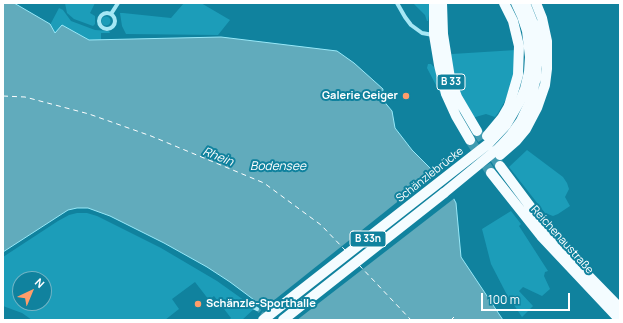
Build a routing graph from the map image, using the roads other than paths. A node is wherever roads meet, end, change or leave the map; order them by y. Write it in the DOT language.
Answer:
graph roads {
  1 [pos="118,3"];
  2 [pos="397,3"];
  3 [pos="434,3"];
  4 [pos="442,3"];
  5 [pos="504,3"];
  6 [pos="516,3"];
  7 [pos="526,3"];
  8 [pos="537,4"];
  9 [pos="111,14"];
  10 [pos="439,35"];
  11 [pos="461,126"];
  12 [pos="470,140"];
  13 [pos="472,157"];
  14 [pos="444,193"];
  15 [pos="620,308"];
  16 [pos="263,320"];
  17 [pos="283,320"];
  18 [pos="620,320"];
  1 -- 9 [label="street"];
  2 -- 10 [label="street"];
  3 -- 10 [label="main road, B 33"];
  4 -- 10 [label="main road, B 33"];
  5 -- 13 [label="main road, B 33n, bridge"];
  6 -- 13 [label="main road, Schänzlebrücke / B 33n, bridge"];
  7 -- 14 [label="main road, Schänzlebrücke / B 33n, bridge"];
  8 -- 14 [label="main road, B 33n"];
  9 -- 9 [label="street"];
  10 -- 11 [label="main road, B 33"];
  10 -- 11 [label="main road, B 33"];
  11 -- 12 [label="main road, B 33"];
  13 -- 16 [label="main road, Schänzlebrücke / B 33n, bridge"];
  14 -- 17 [label="main road, Schänzlebrücke / B 33n"];
  15 -- 18 [label="main road, Reichenaustraße"];
}
